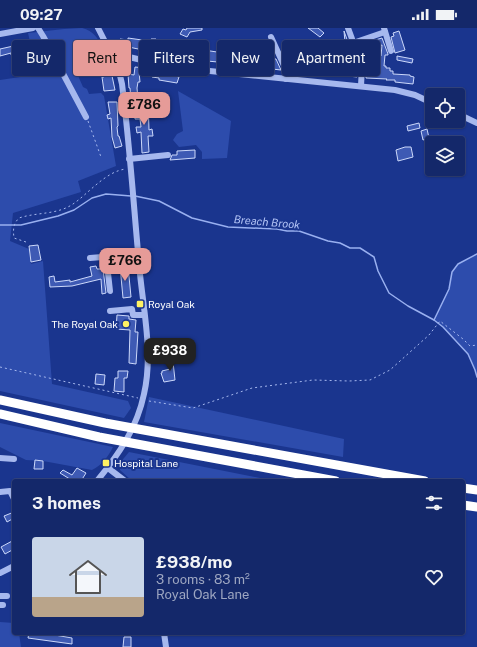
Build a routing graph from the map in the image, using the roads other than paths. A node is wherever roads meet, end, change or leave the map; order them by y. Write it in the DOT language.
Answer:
graph roads {
  1 [pos="33,28"];
  2 [pos="38,28"];
  3 [pos="98,28"];
  4 [pos="348,28"];
  5 [pos="7,30"];
  6 [pos="384,30"];
  7 [pos="0,34"];
  8 [pos="271,37"];
  9 [pos="104,40"];
  10 [pos="352,40"];
  11 [pos="360,40"];
  12 [pos="391,51"];
  13 [pos="131,57"];
  14 [pos="120,76"];
  15 [pos="362,76"];
  16 [pos="286,79"];
  17 [pos="361,86"];
  18 [pos="425,100"];
  19 [pos="86,117"];
  20 [pos="465,117"];
  21 [pos="477,123"];
  22 [pos="168,155"];
  23 [pos="130,159"];
  24 [pos="139,257"];
  25 [pos="90,258"];
  26 [pos="110,291"];
  27 [pos="110,311"];
  28 [pos="144,315"];
  29 [pos="0,400"];
  30 [pos="0,414"];
  31 [pos="0,458"];
  32 [pos="14,460"];
  33 [pos="108,468"];
  34 [pos="99,479"];
  35 [pos="122,479"];
  36 [pos="325,479"];
  37 [pos="414,479"];
  38 [pos="465,488"];
  39 [pos="477,490"];
  40 [pos="0,492"];
  41 [pos="12,494"];
  42 [pos="465,505"];
  43 [pos="477,507"];
  44 [pos="12,567"];
  45 [pos="0,573"];
  46 [pos="164,635"];
  47 [pos="166,647"];
  1 -- 5 [label="street"];
  2 -- 19 [label="street"];
  3 -- 9 [label="street"];
  4 -- 10 [label="street"];
  5 -- 7 [label="street"];
  6 -- 11 [label="street"];
  6 -- 12 [label="street"];
  8 -- 16 [label="street"];
  13 -- 16 [label="street"];
  14 -- 23 [label="street"];
  15 -- 17 [label="street"];
  16 -- 17 [label="street"];
  17 -- 18 [label="street"];
  20 -- 21 [label="street"];
  22 -- 23 [label="street"];
  23 -- 24 [label="street"];
  24 -- 25 [label="street"];
  24 -- 26 [label="street"];
  24 -- 28 [label="street"];
  27 -- 28 [label="street"];
  28 -- 33 [label="street"];
  29 -- 37 [label="highway"];
  30 -- 36 [label="highway"];
  31 -- 32 [label="street"];
  33 -- 34 [label="street"];
  33 -- 35 [label="street"];
  38 -- 39 [label="highway"];
  40 -- 41 [label="street"];
  42 -- 43 [label="highway"];
  44 -- 45 [label="street"];
  46 -- 47 [label="street"];
}
